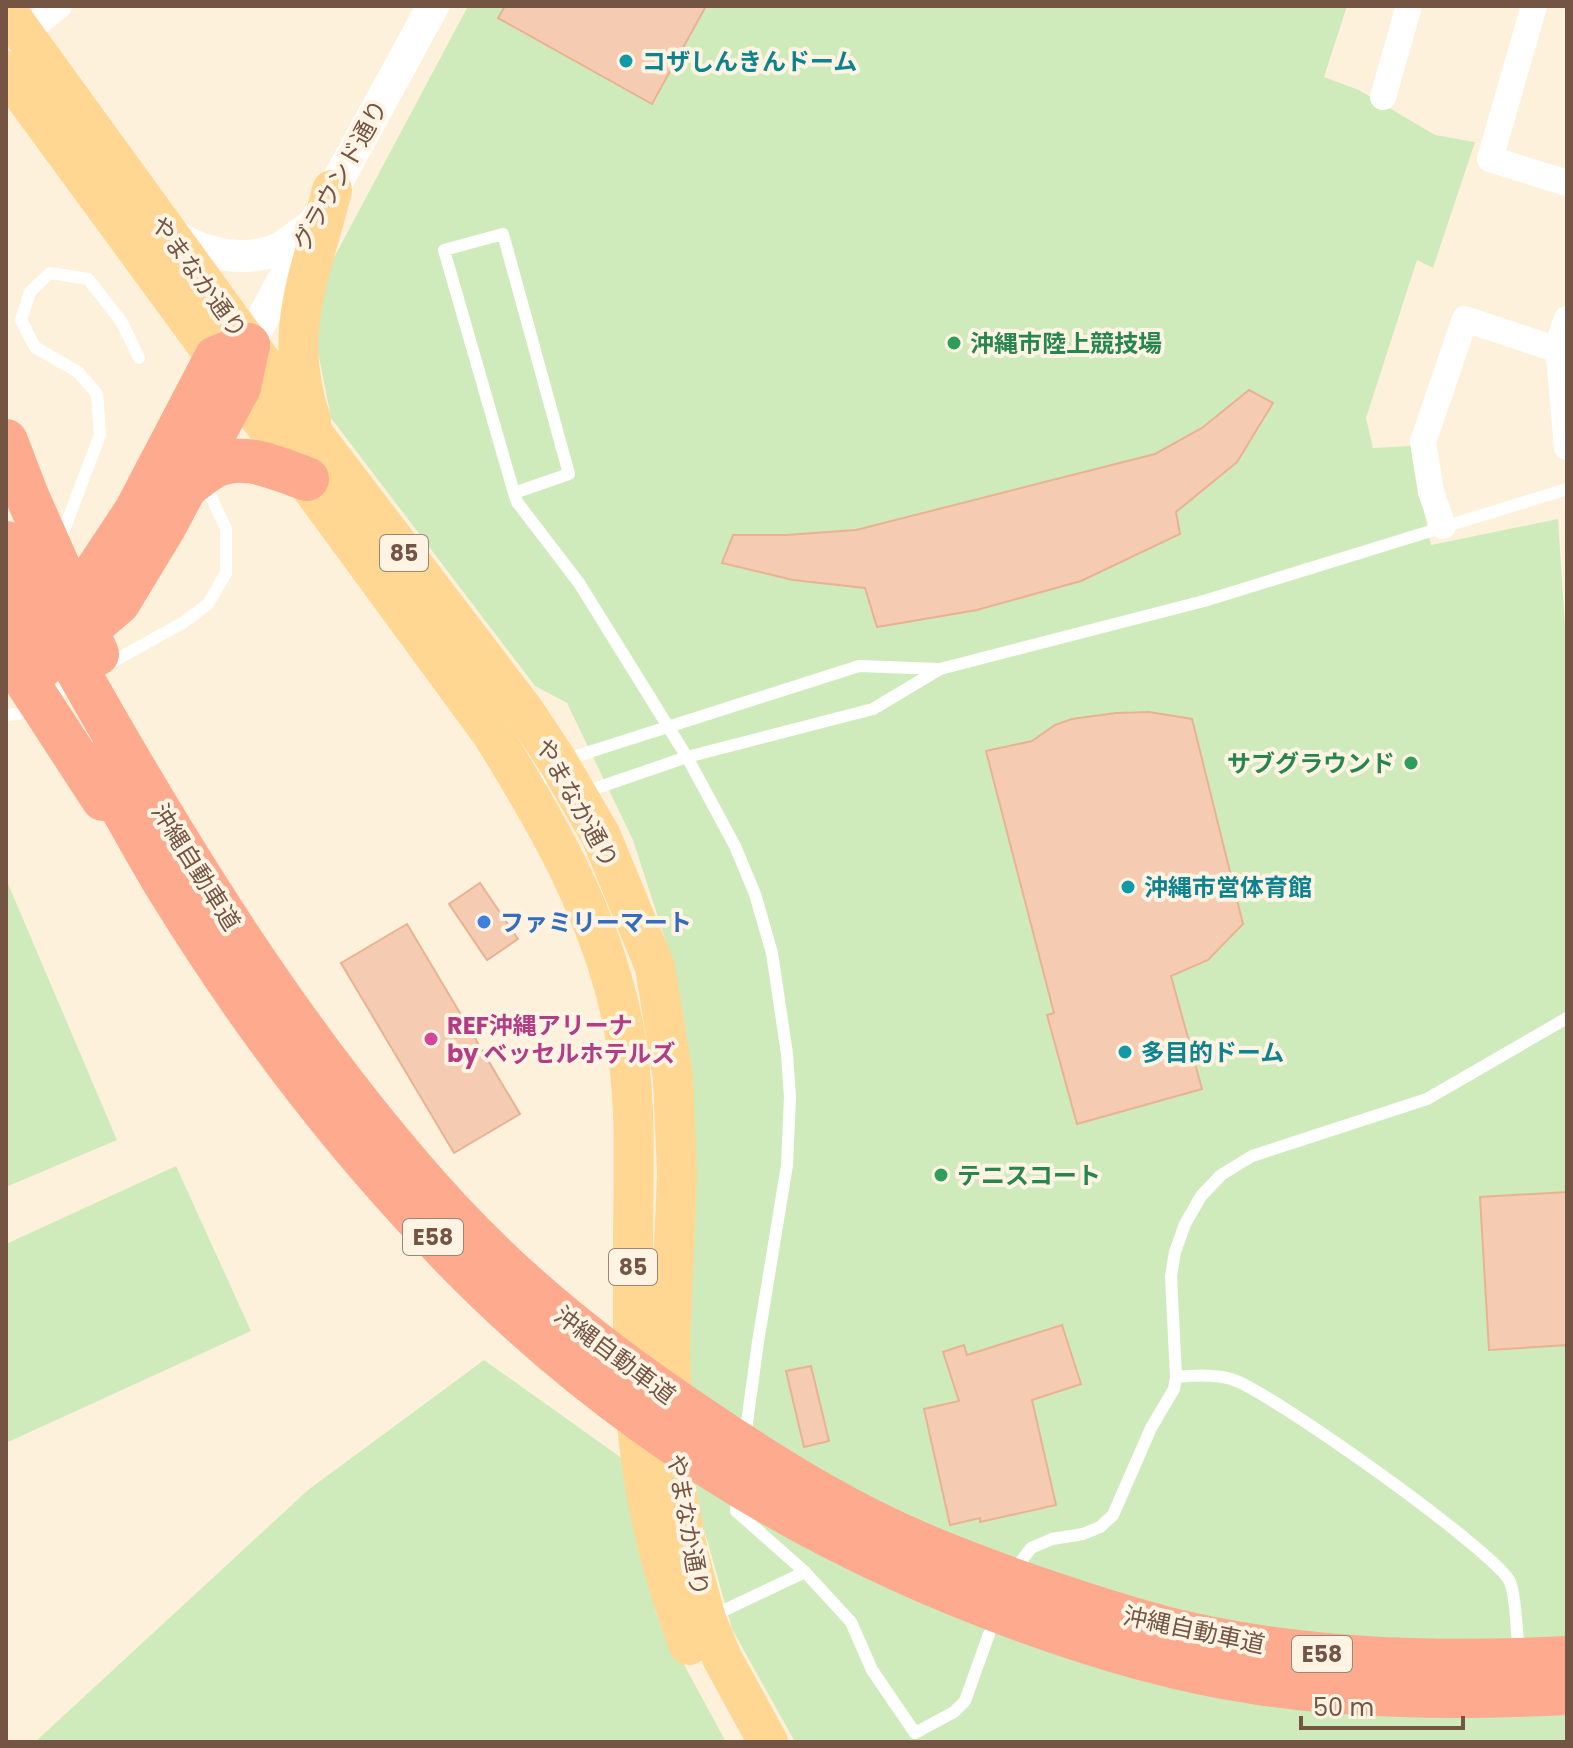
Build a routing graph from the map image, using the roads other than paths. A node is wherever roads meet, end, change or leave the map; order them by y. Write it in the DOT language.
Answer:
graph roads {
  1 [pos="59,6"];
  2 [pos="433,6"];
  3 [pos="1409,6"];
  4 [pos="1534,6"];
  5 [pos="15,22"];
  6 [pos="6,71"];
  7 [pos="1383,97"];
  8 [pos="1567,183"];
  9 [pos="323,207"];
  10 [pos="162,225"];
  11 [pos="1567,319"];
  12 [pos="1562,355"];
  13 [pos="139,358"];
  14 [pos="235,363"];
  15 [pos="6,441"];
  16 [pos="1567,447"];
  17 [pos="312,460"];
  18 [pos="197,488"];
  19 [pos="1567,489"];
  20 [pos="514,493"];
  21 [pos="1443,526"];
  22 [pos="25,553"];
  23 [pos="6,576"];
  24 [pos="6,607"];
  25 [pos="6,631"];
  26 [pos="6,650"];
  27 [pos="6,668"];
  28 [pos="101,668"];
  29 [pos="940,669"];
  30 [pos="87,675"];
  31 [pos="6,715"];
  32 [pos="665,726"];
  33 [pos="687,757"];
  34 [pos="557,788"];
  35 [pos="173,895"];
  36 [pos="1567,1018"];
  37 [pos="379,1127"];
  38 [pos="1176,1377"];
  39 [pos="1019,1564"];
  40 [pos="805,1572"];
  41 [pos="1077,1622"];
  42 [pos="695,1625"];
  43 [pos="989,1634"];
  44 [pos="1518,1642"];
  45 [pos="1567,1658"];
  46 [pos="1567,1693"];
  47 [pos="736,1742"];
  48 [pos="768,1742"];
  1 -- 5 [label="street"];
  2 -- 9 [label="street, グラウンド通り"];
  3 -- 7 [label="street"];
  4 -- 8 [label="street"];
  5 -- 10 [label="main road, やまなか通り / 85"];
  6 -- 14 [label="main road, やまなか通り / 85"];
  9 -- 10 [label="street"];
  9 -- 14 [label="street, グラウンド通り"];
  9 -- 17 [label="main road"];
  10 -- 14 [label="main road, やまなか通り / 85"];
  11 -- 12 [label="street"];
  12 -- 16 [label="street"];
  12 -- 21 [label="street"];
  13 -- 22 [label="lane"];
  14 -- 17 [label="main road, やまなか通り / 85"];
  14 -- 18 [label="highway"];
  14 -- 25 [label="highway"];
  15 -- 37 [label="highway"];
  17 -- 18 [label="highway"];
  17 -- 34 [label="main road, やまなか通り / 85"];
  18 -- 27 [label="highway"];
  18 -- 28 [label="lane"];
  19 -- 21 [label="lane"];
  20 -- 20 [label="lane"];
  20 -- 32 [label="lane"];
  21 -- 29 [label="lane"];
  22 -- 23 [label="lane"];
  22 -- 37 [label="highway, 沖縄自動車道 / E58"];
  24 -- 35 [label="highway, 沖縄自動車道 / E58"];
  26 -- 35 [label="highway"];
  29 -- 32 [label="lane"];
  29 -- 33 [label="lane"];
  30 -- 31 [label="lane"];
  32 -- 33 [label="lane"];
  32 -- 34 [label="lane"];
  33 -- 34 [label="lane"];
  33 -- 40 [label="lane"];
  34 -- 42 [label="main road, やまなか通り / 85"];
  35 -- 41 [label="highway, 沖縄自動車道 / E58"];
  36 -- 38 [label="lane"];
  37 -- 41 [label="highway, 沖縄自動車道 / E58"];
  38 -- 39 [label="lane"];
  38 -- 44 [label="lane"];
  40 -- 42 [label="lane"];
  40 -- 43 [label="lane"];
  41 -- 45 [label="highway, 沖縄自動車道 / E58"];
  41 -- 46 [label="highway, 沖縄自動車道 / E58"];
  42 -- 47 [label="main road, やまなか通り / 85"];
  42 -- 48 [label="main road, やまなか通り / 85"];
}
